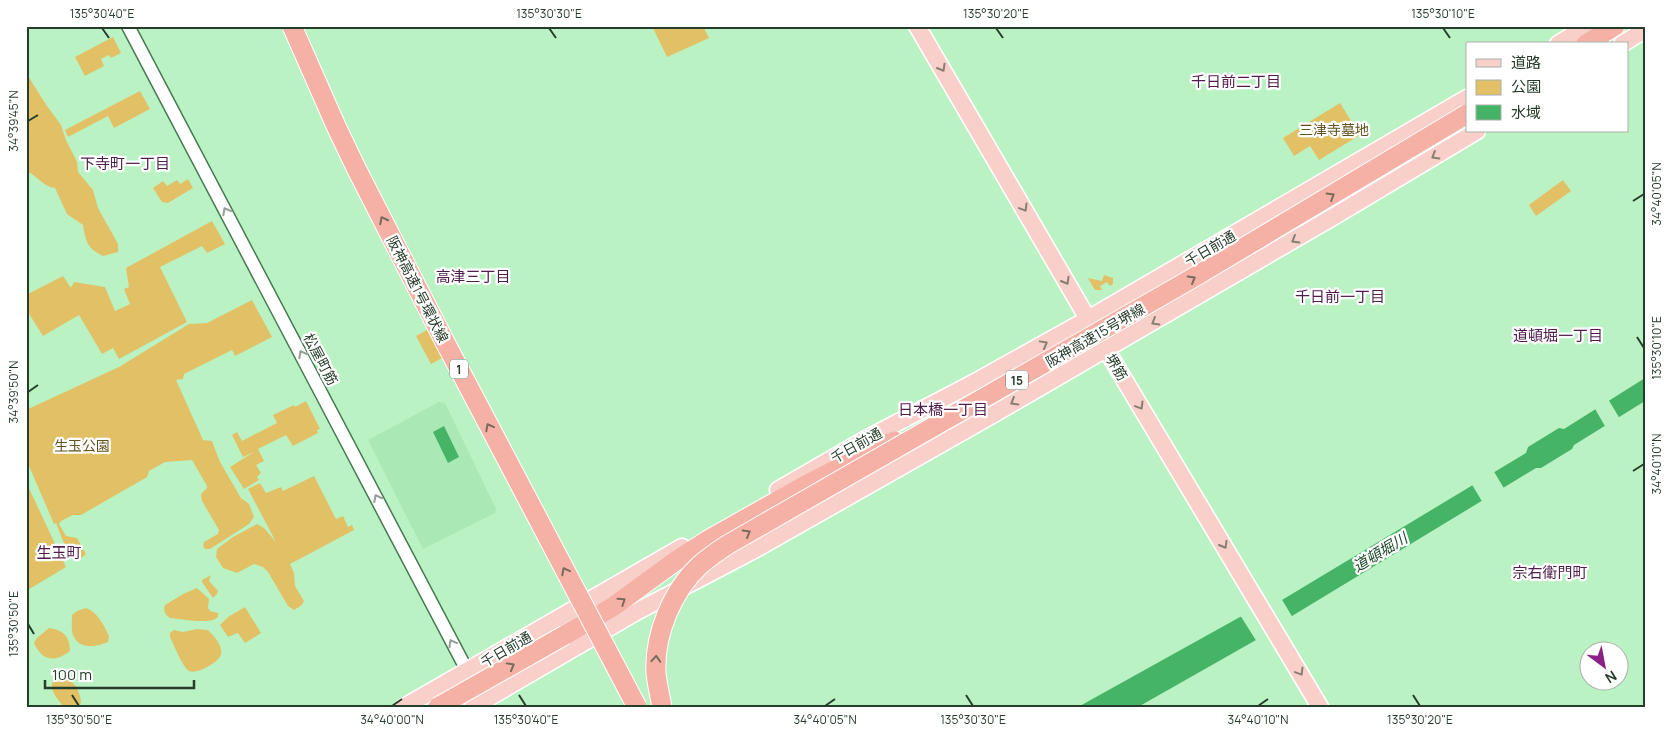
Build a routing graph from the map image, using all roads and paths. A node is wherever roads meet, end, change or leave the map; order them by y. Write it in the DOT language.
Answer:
graph roads {
  1 [pos="128,26"];
  2 [pos="284,26"];
  3 [pos="292,26"];
  4 [pos="917,26"];
  5 [pos="1615,26"];
  6 [pos="1619,26"];
  7 [pos="1645,30"];
  8 [pos="1590,35"];
  9 [pos="1565,42"];
  10 [pos="1625,42"];
  11 [pos="1466,99"];
  12 [pos="1466,115"];
  13 [pos="336,126"];
  14 [pos="1475,132"];
  15 [pos="1088,319"];
  16 [pos="1107,349"];
  17 [pos="956,415"];
  18 [pos="468,671"];
  19 [pos="481,705"];
  20 [pos="404,707"];
  21 [pos="438,707"];
  22 [pos="637,707"];
  23 [pos="662,707"];
  24 [pos="1320,707"];
  18 -- 1 [label="street, 松屋町筋, one-way"];
  2 -- 13 [label="highway, bridge"];
  3 -- 13 [label="highway, 阪神高速1号環状線 / 1, bridge"];
  4 -- 15 [label="main road, 堺筋, one-way"];
  5 -- 8 [label="highway"];
  6 -- 8 [label="highway"];
  7 -- 10 [label="main road"];
  8 -- 9 [label="main road"];
  11 -- 15 [label="main road, 千日前通"];
  17 -- 12 [label="highway, 阪神高速15号堺線 / 15, one-way, bridge"];
  22 -- 13 [label="highway, 阪神高速1号環状線 / 1, one-way, bridge"];
  14 -- 16 [label="main road, one-way"];
  15 -- 16 [label="main road, 堺筋"];
  18 -- 15 [label="main road, 千日前通, one-way"];
  16 -- 19 [label="main road, one-way"];
  16 -- 24 [label="main road, 堺筋, one-way"];
  21 -- 17 [label="highway, one-way, bridge"];
  23 -- 17 [label="highway, 阪神高速15号堺線 / 15, one-way, bridge"];
  18 -- 19 [label="street, 松屋町筋"];
  18 -- 20 [label="main road, 千日前通"];
}
